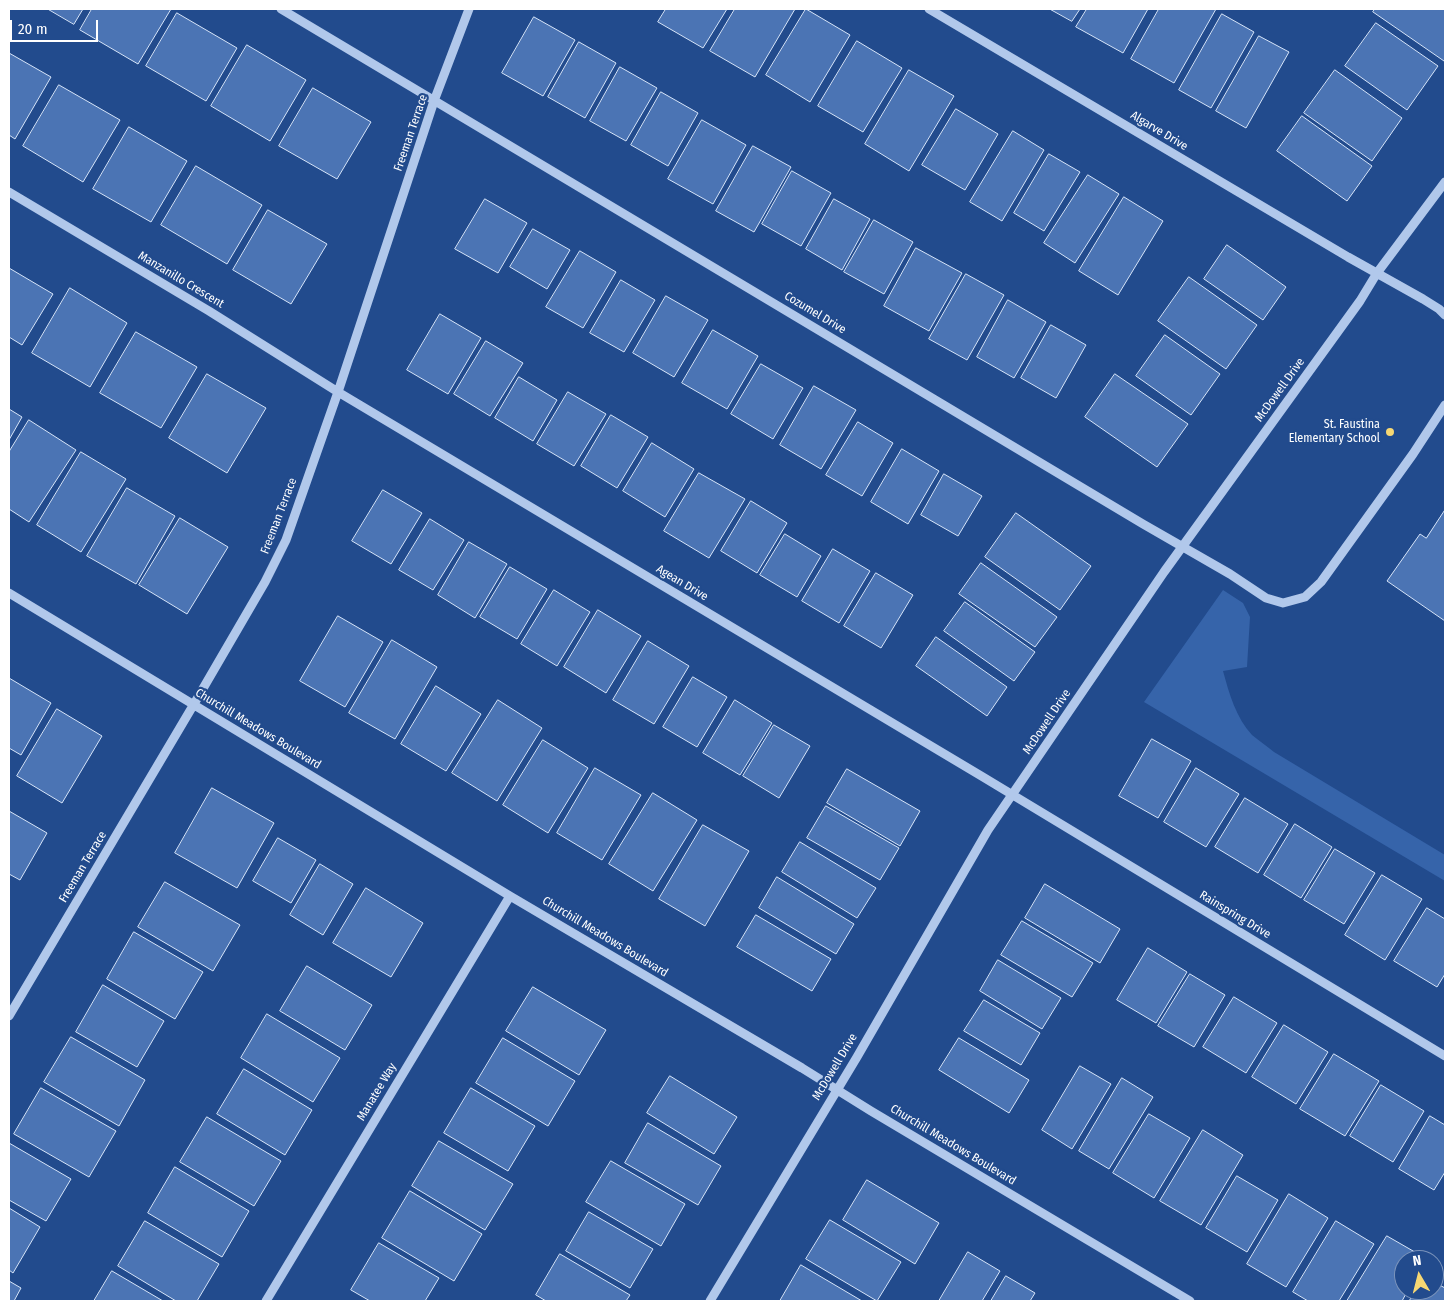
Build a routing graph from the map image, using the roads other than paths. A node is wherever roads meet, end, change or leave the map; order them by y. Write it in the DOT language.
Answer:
graph roads {
  1 [pos="281,9"];
  2 [pos="469,9"];
  3 [pos="929,9"];
  4 [pos="434,101"];
  5 [pos="1445,182"];
  6 [pos="9,192"];
  7 [pos="1377,273"];
  8 [pos="1445,315"];
  9 [pos="338,392"];
  10 [pos="1445,404"];
  11 [pos="1183,546"];
  12 [pos="9,593"];
  13 [pos="194,704"];
  14 [pos="1012,795"];
  15 [pos="510,896"];
  16 [pos="9,1016"];
  17 [pos="1445,1056"];
  18 [pos="836,1090"];
  19 [pos="266,1301"];
  20 [pos="710,1301"];
  21 [pos="1190,1301"];
  1 -- 4 [label="street"];
  2 -- 4 [label="street, Freeman Terrace"];
  3 -- 7 [label="street, Algarve Drive"];
  4 -- 9 [label="street, Freeman Terrace"];
  4 -- 11 [label="street, Cozumel Drive"];
  5 -- 7 [label="street, McDowell Drive"];
  6 -- 9 [label="street, Manzanillo Crescent"];
  7 -- 8 [label="street, Algarve Drive"];
  7 -- 11 [label="street, McDowell Drive"];
  9 -- 13 [label="street, Freeman Terrace"];
  9 -- 14 [label="street, Agean Drive"];
  10 -- 11 [label="street, Cozumel Drive"];
  11 -- 14 [label="street, McDowell Drive"];
  12 -- 13 [label="street, Churchill Meadows Boulevard"];
  13 -- 15 [label="street, Churchill Meadows Boulevard"];
  13 -- 16 [label="street, Freeman Terrace"];
  14 -- 17 [label="street, Rainspring Drive"];
  14 -- 18 [label="street, McDowell Drive"];
  15 -- 18 [label="street, Churchill Meadows Boulevard"];
  15 -- 19 [label="street, Manatee Way"];
  18 -- 20 [label="street, McDowell Drive"];
  18 -- 21 [label="street, Churchill Meadows Boulevard"];
}
